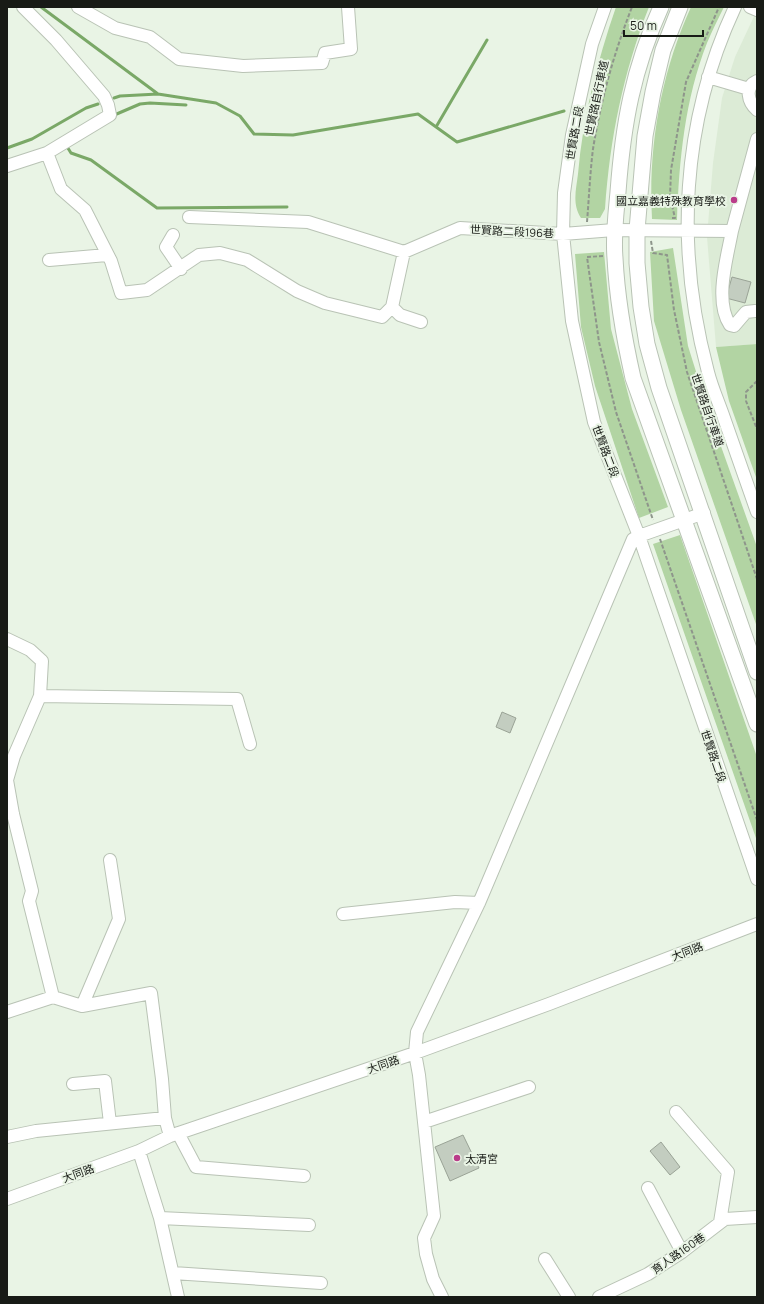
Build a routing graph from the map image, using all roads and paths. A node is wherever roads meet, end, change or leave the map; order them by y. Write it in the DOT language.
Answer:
graph roads {
  1 [pos="23,7"];
  2 [pos="78,7"];
  3 [pos="348,7"];
  4 [pos="605,7"];
  5 [pos="632,7"];
  6 [pos="661,7"];
  7 [pos="680,7"];
  8 [pos="719,7"];
  9 [pos="735,7"];
  10 [pos="750,7"];
  11 [pos="757,10"];
  12 [pos="708,77"];
  13 [pos="753,85"];
  14 [pos="757,110"];
  15 [pos="757,139"];
  16 [pos="48,153"];
  17 [pos="7,166"];
  18 [pos="189,217"];
  19 [pos="668,218"];
  20 [pos="594,224"];
  21 [pos="614,230"];
  22 [pos="637,230"];
  23 [pos="687,231"];
  24 [pos="732,231"];
  25 [pos="563,234"];
  26 [pos="173,235"];
  27 [pos="404,252"];
  28 [pos="653,253"];
  29 [pos="107,255"];
  30 [pos="608,256"];
  31 [pos="49,260"];
  32 [pos="181,269"];
  33 [pos="392,307"];
  34 [pos="755,311"];
  35 [pos="421,322"];
  36 [pos="757,381"];
  37 [pos="757,429"];
  38 [pos="650,512"];
  39 [pos="757,512"];
  40 [pos="704,513"];
  41 [pos="685,519"];
  42 [pos="639,536"];
  43 [pos="660,539"];
  44 [pos="757,579"];
  45 [pos="7,639"];
  46 [pos="757,672"];
  47 [pos="40,696"];
  48 [pos="757,724"];
  49 [pos="250,744"];
  50 [pos="757,820"];
  51 [pos="110,860"];
  52 [pos="757,878"];
  53 [pos="479,903"];
  54 [pos="343,914"];
  55 [pos="757,924"];
  56 [pos="53,997"];
  57 [pos="82,1006"];
  58 [pos="7,1012"];
  59 [pos="415,1053"];
  60 [pos="73,1084"];
  61 [pos="529,1087"];
  62 [pos="676,1112"];
  63 [pos="165,1118"];
  64 [pos="424,1122"];
  65 [pos="110,1123"];
  66 [pos="174,1135"];
  67 [pos="7,1137"];
  68 [pos="138,1151"];
  69 [pos="304,1176"];
  70 [pos="648,1188"];
  71 [pos="7,1199"];
  72 [pos="160,1218"];
  73 [pos="757,1218"];
  74 [pos="720,1222"];
  75 [pos="309,1225"];
  76 [pos="682,1252"];
  77 [pos="544,1259"];
  78 [pos="173,1273"];
  79 [pos="321,1283"];
  80 [pos="178,1297"];
  81 [pos="442,1297"];
  82 [pos="569,1297"];
  83 [pos="599,1297"];
  1 -- 16 [label="street"];
  2 -- 3 [label="street"];
  4 -- 25 [label="street, 世賢路二段"];
  5 -- 20 [label="path, 世賢路自行車道"];
  6 -- 21 [label="main road"];
  7 -- 22 [label="main road"];
  8 -- 19 [label="path"];
  9 -- 12 [label="street"];
  10 -- 11 [label="street"];
  12 -- 13 [label="street"];
  12 -- 23 [label="street"];
  13 -- 14 [label="street"];
  15 -- 24 [label="street"];
  16 -- 17 [label="street"];
  16 -- 29 [label="street"];
  18 -- 27 [label="street"];
  21 -- 22 [label="street, 世賢路二段196巷"];
  21 -- 25 [label="street, 世賢路二段196巷"];
  21 -- 41 [label="main road"];
  22 -- 23 [label="street, 世賢路二段196巷"];
  22 -- 40 [label="main road"];
  23 -- 24 [label="street, 世賢路二段196巷"];
  23 -- 39 [label="street"];
  24 -- 34 [label="street"];
  25 -- 27 [label="street, 世賢路二段196巷"];
  25 -- 42 [label="street, 世賢路二段"];
  26 -- 32 [label="street"];
  27 -- 33 [label="street"];
  28 -- 44 [label="path, 世賢路自行車道"];
  29 -- 31 [label="street"];
  29 -- 32 [label="street"];
  30 -- 38 [label="path"];
  32 -- 33 [label="street"];
  33 -- 35 [label="street"];
  36 -- 37 [label="path"];
  40 -- 41 [label="street"];
  40 -- 46 [label="main road"];
  41 -- 42 [label="street"];
  41 -- 48 [label="main road"];
  42 -- 52 [label="street, 世賢路二段"];
  42 -- 53 [label="street"];
  43 -- 50 [label="path"];
  45 -- 47 [label="street"];
  47 -- 49 [label="street"];
  47 -- 56 [label="street"];
  51 -- 57 [label="street"];
  53 -- 54 [label="street"];
  53 -- 59 [label="street"];
  55 -- 59 [label="street, 大同路"];
  56 -- 57 [label="street"];
  56 -- 58 [label="street"];
  57 -- 63 [label="street"];
  59 -- 64 [label="street"];
  59 -- 66 [label="street, 大同路"];
  60 -- 65 [label="street"];
  61 -- 64 [label="street"];
  62 -- 74 [label="street"];
  63 -- 65 [label="street"];
  63 -- 66 [label="street"];
  64 -- 81 [label="street"];
  65 -- 67 [label="street"];
  66 -- 68 [label="street, 大同路"];
  66 -- 69 [label="street"];
  68 -- 71 [label="street, 大同路"];
  68 -- 72 [label="street"];
  70 -- 76 [label="street"];
  72 -- 75 [label="street"];
  72 -- 78 [label="street"];
  73 -- 74 [label="street, 育人路160巷"];
  74 -- 76 [label="street, 育人路160巷"];
  76 -- 83 [label="street, 育人路160巷"];
  77 -- 82 [label="street"];
  78 -- 79 [label="street"];
  78 -- 80 [label="street"];
}
